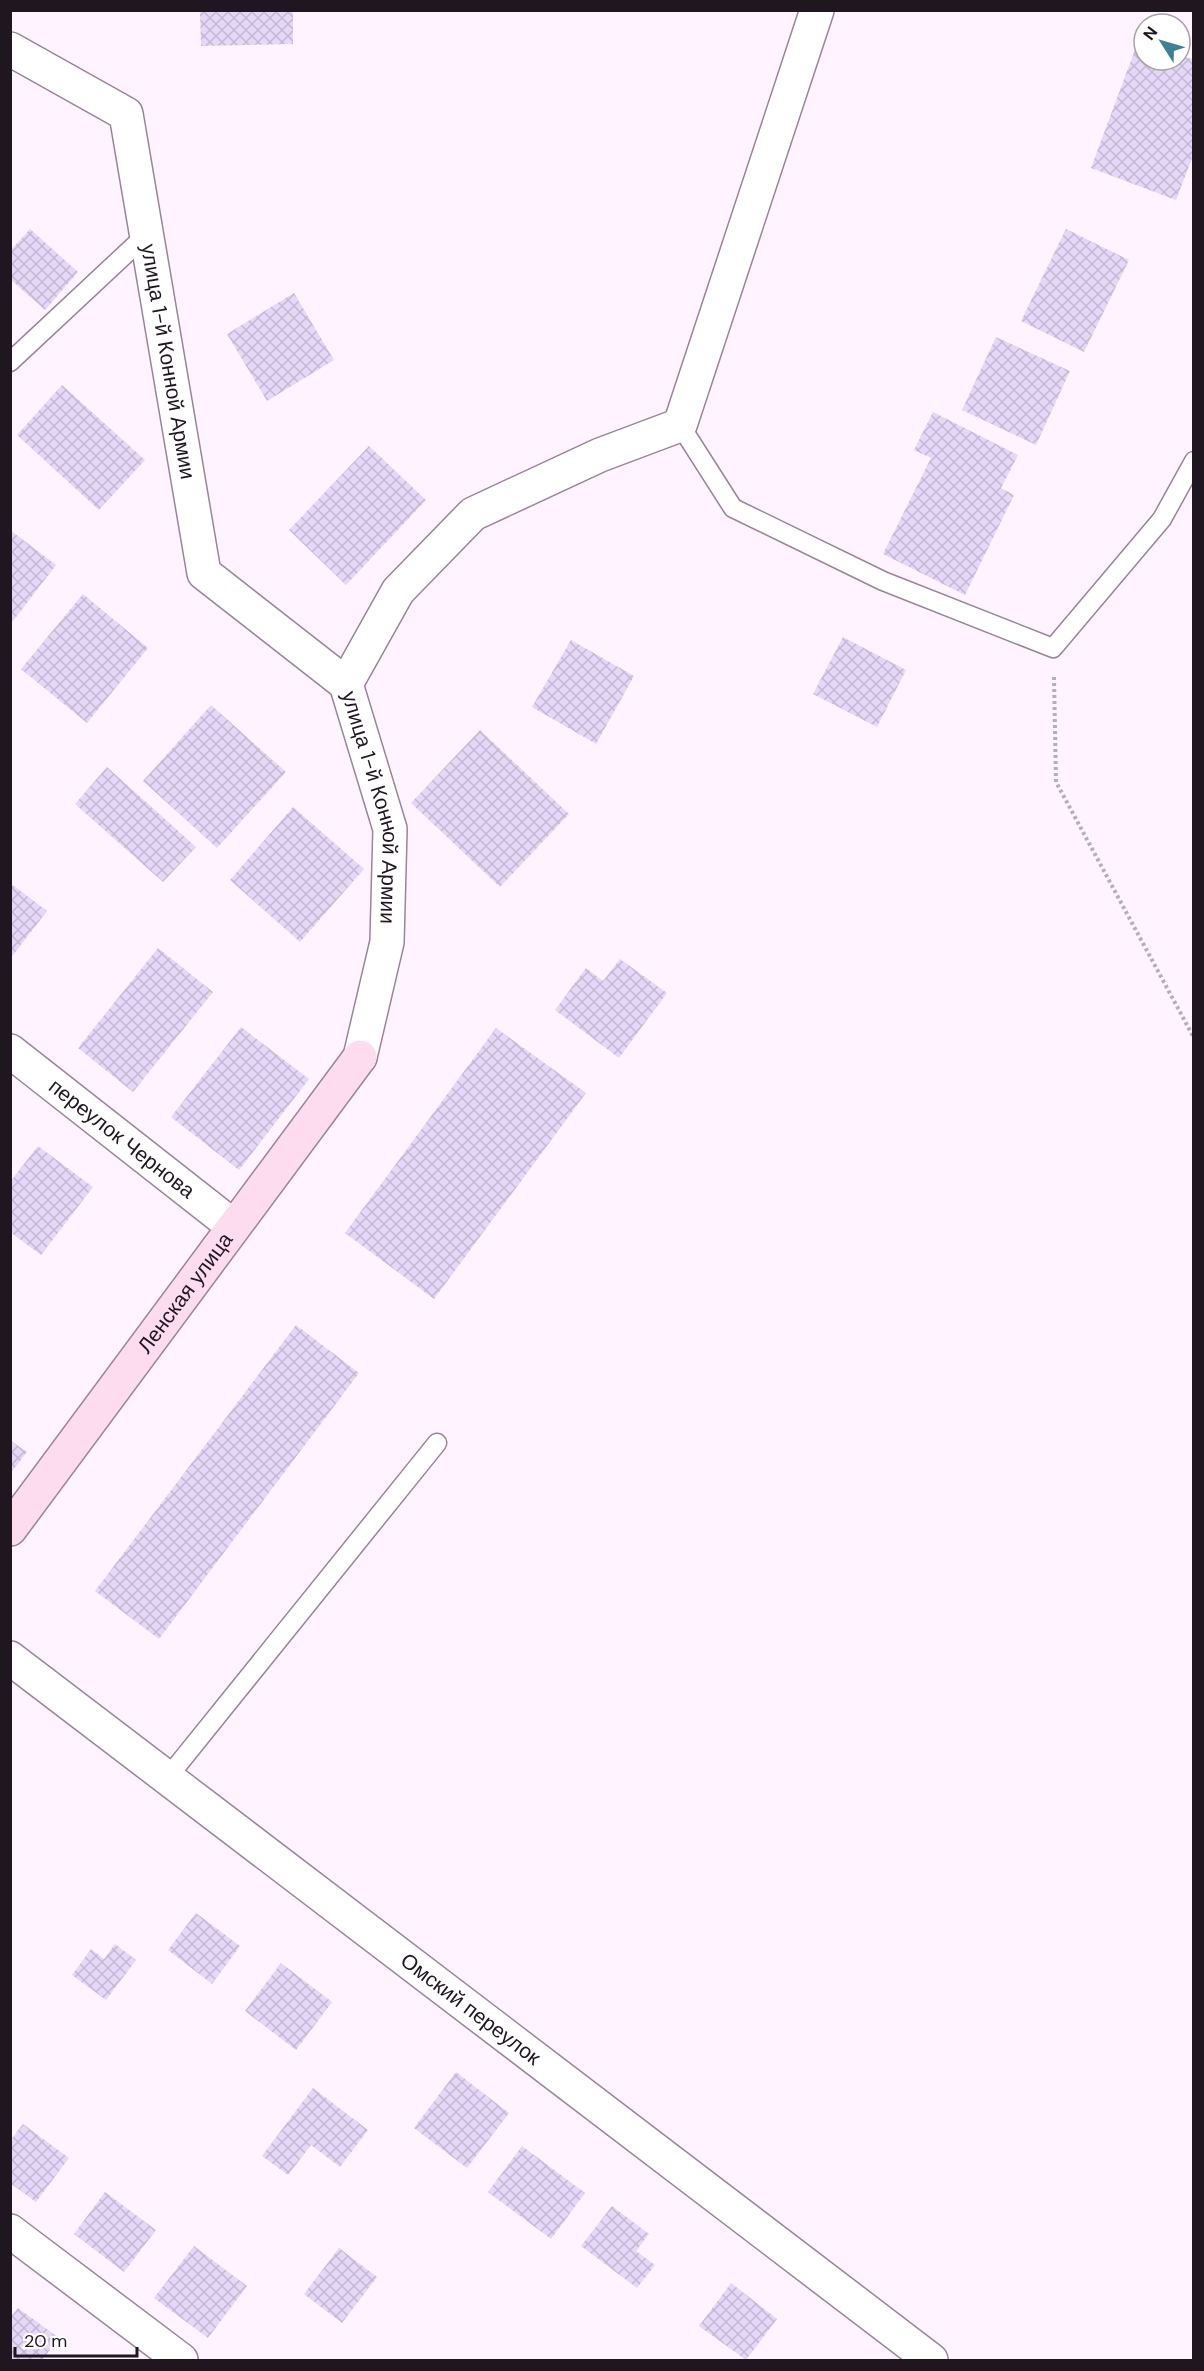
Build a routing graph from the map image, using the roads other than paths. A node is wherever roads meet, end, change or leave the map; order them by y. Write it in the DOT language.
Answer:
graph roads {
  1 [pos="817,10"];
  2 [pos="10,49"];
  3 [pos="147,234"];
  4 [pos="10,362"];
  5 [pos="680,425"];
  6 [pos="1194,461"];
  7 [pos="346,684"];
  8 [pos="10,1050"];
  9 [pos="360,1057"];
  10 [pos="233,1226"];
  11 [pos="437,1443"];
  12 [pos="10,1529"];
  13 [pos="10,1658"];
  14 [pos="168,1777"];
  15 [pos="10,2231"];
  16 [pos="181,2361"];
  17 [pos="931,2361"];
  1 -- 5 [label="street"];
  2 -- 3 [label="street, улица 1-й Конной Армии"];
  3 -- 4 [label="lane"];
  3 -- 7 [label="street, улица 1-й Конной Армии"];
  5 -- 6 [label="lane"];
  5 -- 7 [label="street"];
  7 -- 9 [label="street, улица 1-й Конной Армии"];
  8 -- 10 [label="street, переулок Чернова"];
  9 -- 10 [label="street, Ленская улица"];
  10 -- 12 [label="street, Ленская улица"];
  11 -- 14 [label="lane"];
  13 -- 14 [label="street, Омский переулок"];
  14 -- 17 [label="street, Омский переулок"];
  15 -- 16 [label="street"];
}
